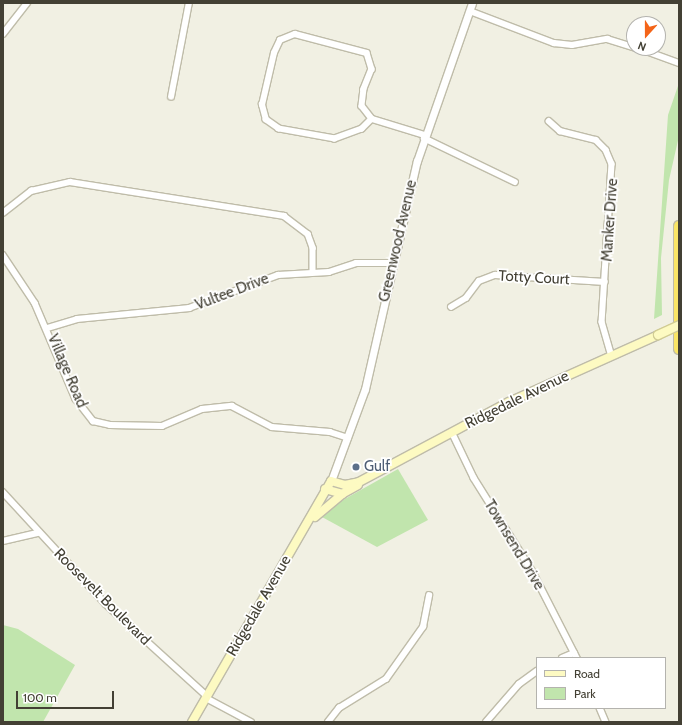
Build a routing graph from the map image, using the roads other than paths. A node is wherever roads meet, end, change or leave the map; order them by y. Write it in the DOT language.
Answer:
graph roads {
  1 [pos="27,3"];
  2 [pos="189,3"];
  3 [pos="472,3"];
  4 [pos="470,11"];
  5 [pos="3,34"];
  6 [pos="626,45"];
  7 [pos="660,56"];
  8 [pos="679,63"];
  9 [pos="172,97"];
  10 [pos="372,119"];
  11 [pos="549,121"];
  12 [pos="424,137"];
  13 [pos="515,182"];
  14 [pos="3,212"];
  15 [pos="679,226"];
  16 [pos="3,255"];
  17 [pos="392,263"];
  18 [pos="314,272"];
  19 [pos="605,282"];
  20 [pos="451,308"];
  21 [pos="679,325"];
  22 [pos="48,328"];
  23 [pos="679,349"];
  24 [pos="612,356"];
  25 [pos="452,432"];
  26 [pos="348,438"];
  27 [pos="330,481"];
  28 [pos="359,482"];
  29 [pos="325,489"];
  30 [pos="3,492"];
  31 [pos="342,494"];
  32 [pos="309,521"];
  33 [pos="38,533"];
  34 [pos="3,541"];
  35 [pos="429,596"];
  36 [pos="575,655"];
  37 [pos="536,672"];
  38 [pos="207,697"];
  39 [pos="600,709"];
  40 [pos="192,722"];
  41 [pos="250,722"];
  42 [pos="328,722"];
  43 [pos="486,722"];
  44 [pos="606,722"];
  1 -- 5 [label="street"];
  2 -- 9 [label="street"];
  3 -- 4 [label="street, Greenwood Avenue"];
  4 -- 6 [label="street"];
  4 -- 12 [label="street, Greenwood Avenue"];
  7 -- 8 [label="street"];
  10 -- 10 [label="street"];
  10 -- 12 [label="street"];
  11 -- 19 [label="street, Manker Drive"];
  12 -- 13 [label="street"];
  12 -- 17 [label="street, Greenwood Avenue"];
  14 -- 18 [label="street"];
  15 -- 23 [label="highway"];
  16 -- 22 [label="street, Village Road"];
  17 -- 18 [label="street, Vultee Drive"];
  17 -- 26 [label="street, Greenwood Avenue"];
  18 -- 22 [label="street, Vultee Drive"];
  19 -- 20 [label="street, Totty Court"];
  19 -- 24 [label="street, Manker Drive"];
  21 -- 24 [label="main road, Ridgedale Avenue, bridge"];
  22 -- 26 [label="street, Village Road"];
  24 -- 25 [label="main road, Ridgedale Avenue"];
  25 -- 28 [label="main road, Ridgedale Avenue"];
  25 -- 36 [label="street, Townsend Drive"];
  26 -- 27 [label="street, Greenwood Avenue"];
  27 -- 28 [label="main road, Ridgedale Avenue"];
  27 -- 29 [label="main road, Ridgedale Avenue"];
  28 -- 31 [label="main road, Ridgedale Avenue"];
  29 -- 31 [label="main road"];
  29 -- 32 [label="main road, Ridgedale Avenue"];
  30 -- 33 [label="street, Roosevelt Boulevard"];
  31 -- 32 [label="main road, Ridgedale Avenue"];
  32 -- 38 [label="main road, Ridgedale Avenue"];
  33 -- 34 [label="street"];
  33 -- 38 [label="street, Roosevelt Boulevard"];
  35 -- 42 [label="street"];
  37 -- 43 [label="street"];
  38 -- 40 [label="main road, Ridgedale Avenue"];
  38 -- 41 [label="street"];
  39 -- 44 [label="street"];
}
